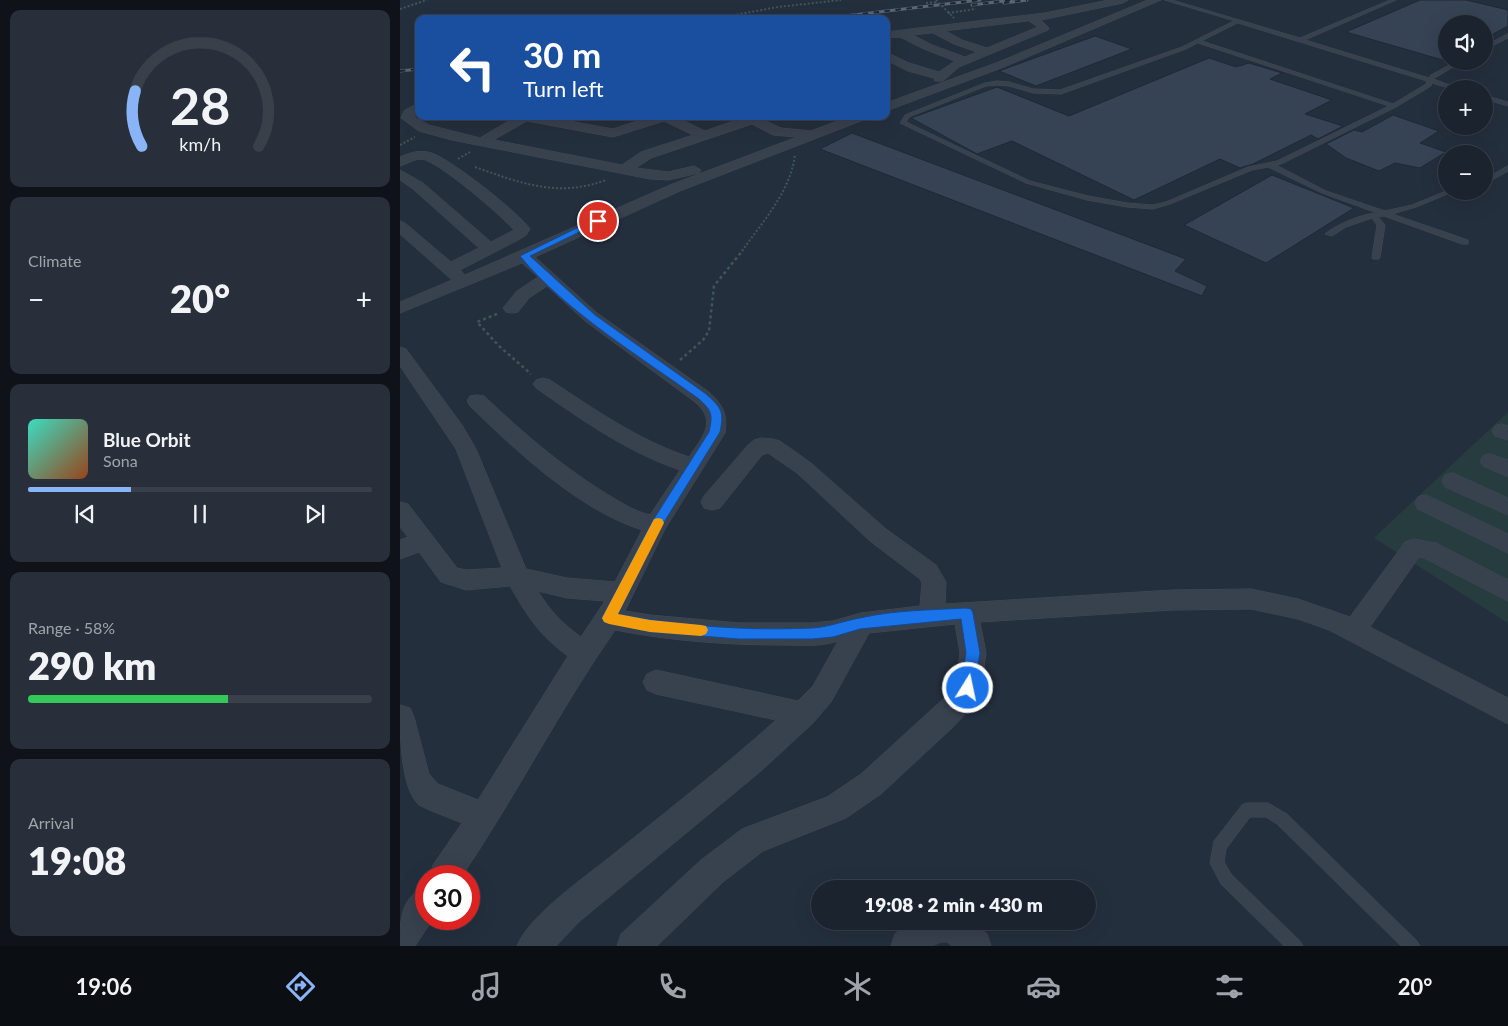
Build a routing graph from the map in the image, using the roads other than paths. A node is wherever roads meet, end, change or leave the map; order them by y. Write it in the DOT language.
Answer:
graph roads {
  1 [pos="1123,0"];
  2 [pos="1156,0"];
  3 [pos="1167,0"];
  4 [pos="1394,0"];
  5 [pos="1032,18"];
  6 [pos="958,22"];
  7 [pos="994,22"];
  8 [pos="1238,22"];
  9 [pos="934,29"];
  10 [pos="901,33"];
  11 [pos="890,34"];
  12 [pos="1030,35"];
  13 [pos="1508,36"];
  14 [pos="1300,40"];
  15 [pos="1198,41"];
  16 [pos="1009,44"];
  17 [pos="1493,44"];
  18 [pos="988,52"];
  19 [pos="890,57"];
  20 [pos="966,61"];
  21 [pos="901,64"];
  22 [pos="890,68"];
  23 [pos="1444,70"];
  24 [pos="1430,80"];
  25 [pos="939,81"];
  26 [pos="1438,83"];
  27 [pos="1493,100"];
  28 [pos="1508,104"];
  29 [pos="890,105"];
  30 [pos="1394,106"];
  31 [pos="415,110"];
  32 [pos="521,120"];
  33 [pos="542,120"];
  34 [pos="654,120"];
  35 [pos="674,120"];
  36 [pos="746,120"];
  37 [pos="758,120"];
  38 [pos="852,120"];
  39 [pos="819,133"];
  40 [pos="788,134"];
  41 [pos="706,136"];
  42 [pos="482,142"];
  43 [pos="400,162"];
  44 [pos="1270,165"];
  45 [pos="1508,168"];
  46 [pos="624,170"];
  47 [pos="400,174"];
  48 [pos="1493,177"];
  49 [pos="1438,197"];
  50 [pos="1377,214"];
  51 [pos="400,226"];
  52 [pos="1329,234"];
  53 [pos="1465,242"];
  54 [pos="489,249"];
  55 [pos="524,256"];
  56 [pos="1376,256"];
  57 [pos="450,270"];
  58 [pos="547,279"];
  59 [pos="462,282"];
  60 [pos="400,308"];
  61 [pos="512,308"];
  62 [pos="400,353"];
  63 [pos="543,384"];
  64 [pos="477,401"];
  65 [pos="692,466"];
  66 [pos="1453,481"];
  67 [pos="712,502"];
  68 [pos="1426,503"];
  69 [pos="1508,507"];
  70 [pos="400,510"];
  71 [pos="656,525"];
  72 [pos="422,540"];
  73 [pos="1508,544"];
  74 [pos="400,550"];
  75 [pos="517,576"];
  76 [pos="1508,590"];
  77 [pos="622,593"];
  78 [pos="966,613"];
  79 [pos="932,615"];
  80 [pos="609,618"];
  81 [pos="860,623"];
  82 [pos="1354,630"];
  83 [pos="584,653"];
  84 [pos="656,682"];
  85 [pos="1508,712"];
  86 [pos="803,714"];
  87 [pos="400,717"];
  88 [pos="484,817"];
  89 [pos="451,865"];
  90 [pos="415,918"];
  91 [pos="400,940"];
  92 [pos="533,946"];
  93 [pos="633,946"];
  94 [pos="907,946"];
  95 [pos="975,946"];
  96 [pos="1295,946"];
  97 [pos="1412,946"];
  1 -- 5 [label="street"];
  2 -- 25 [label="street"];
  3 -- 8 [label="lane"];
  4 -- 14 [label="lane"];
  5 -- 7 [label="street"];
  5 -- 12 [label="street"];
  6 -- 7 [label="street"];
  6 -- 9 [label="street"];
  6 -- 16 [label="street"];
  7 -- 12 [label="street"];
  8 -- 14 [label="lane"];
  8 -- 15 [label="lane"];
  9 -- 10 [label="street"];
  9 -- 18 [label="street"];
  10 -- 11 [label="street"];
  10 -- 20 [label="street"];
  12 -- 16 [label="street"];
  13 -- 17 [label="lane"];
  14 -- 24 [label="lane"];
  15 -- 30 [label="lane"];
  15 -- 44 [label="lane"];
  16 -- 18 [label="street"];
  18 -- 20 [label="street"];
  19 -- 21 [label="street"];
  20 -- 25 [label="street"];
  21 -- 22 [label="street"];
  21 -- 25 [label="street"];
  23 -- 24 [label="lane"];
  24 -- 26 [label="lane"];
  24 -- 30 [label="lane"];
  25 -- 29 [label="street"];
  27 -- 28 [label="lane"];
  30 -- 44 [label="lane"];
  31 -- 42 [label="street"];
  32 -- 42 [label="street"];
  33 -- 34 [label="street"];
  35 -- 41 [label="street"];
  36 -- 41 [label="street"];
  37 -- 40 [label="street"];
  38 -- 39 [label="street"];
  39 -- 40 [label="street"];
  39 -- 55 [label="street"];
  40 -- 46 [label="street"];
  41 -- 46 [label="street"];
  42 -- 46 [label="street"];
  43 -- 54 [label="street"];
  44 -- 50 [label="lane"];
  45 -- 48 [label="lane"];
  47 -- 54 [label="street"];
  49 -- 50 [label="lane"];
  50 -- 52 [label="lane"];
  50 -- 53 [label="lane"];
  50 -- 56 [label="lane"];
  51 -- 57 [label="street"];
  54 -- 57 [label="street"];
  55 -- 58 [label="street"];
  55 -- 59 [label="street"];
  57 -- 59 [label="street"];
  58 -- 61 [label="street"];
  58 -- 65 [label="street"];
  59 -- 60 [label="street"];
  62 -- 75 [label="street"];
  63 -- 65 [label="street"];
  64 -- 71 [label="street"];
  65 -- 71 [label="street"];
  66 -- 69 [label="street"];
  67 -- 79 [label="street"];
  68 -- 73 [label="street"];
  70 -- 72 [label="street"];
  71 -- 77 [label="street"];
  72 -- 74 [label="street"];
  72 -- 75 [label="street"];
  75 -- 77 [label="street"];
  75 -- 83 [label="street"];
  76 -- 82 [label="street"];
  77 -- 80 [label="street"];
  78 -- 79 [label="street"];
  78 -- 82 [label="street"];
  78 -- 93 [label="street"];
  79 -- 81 [label="street"];
  80 -- 81 [label="street"];
  80 -- 83 [label="street"];
  81 -- 86 [label="street"];
  82 -- 85 [label="street"];
  83 -- 88 [label="street"];
  84 -- 86 [label="street"];
  86 -- 92 [label="street"];
  87 -- 88 [label="street"];
  88 -- 89 [label="street"];
  90 -- 91 [label="street"];
  94 -- 95 [label="street"];
  96 -- 97 [label="lane"];
}
